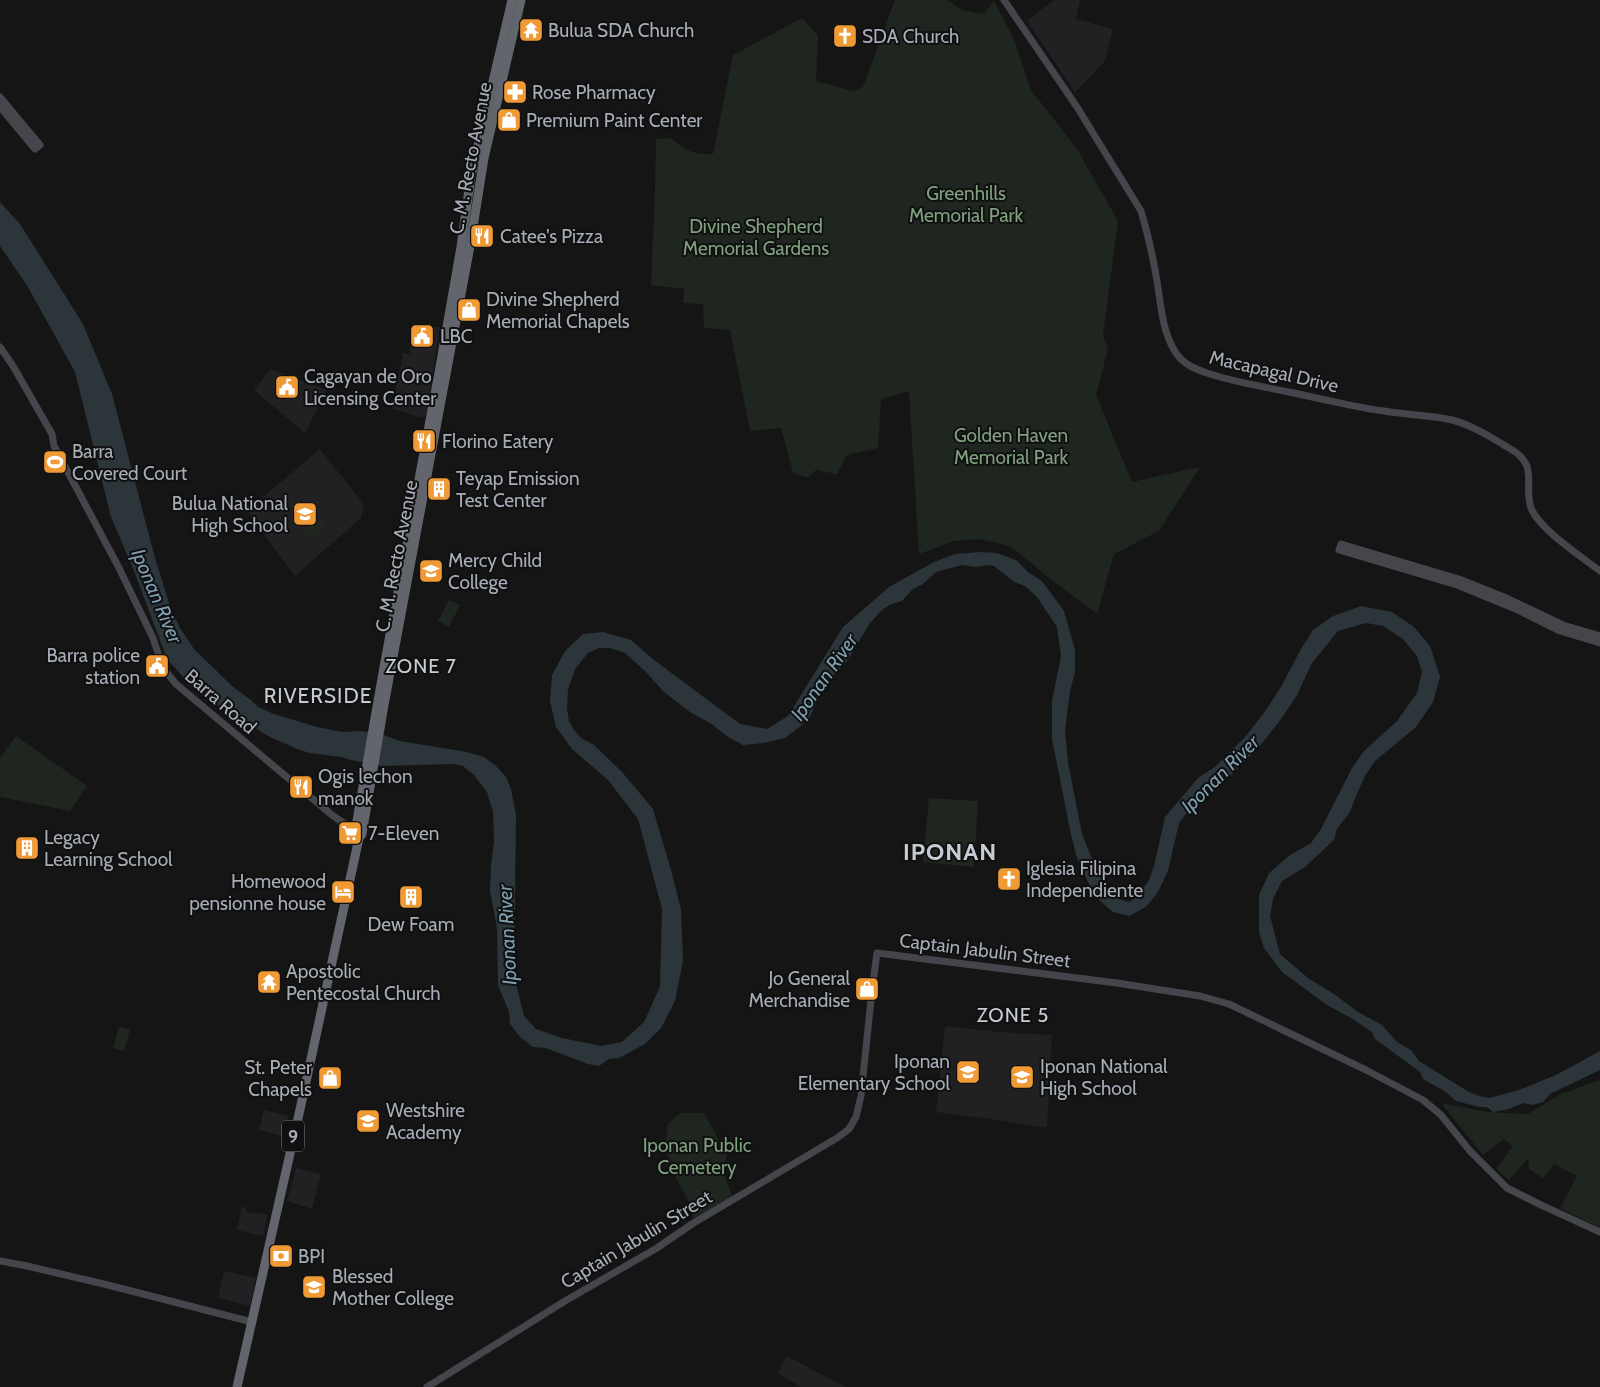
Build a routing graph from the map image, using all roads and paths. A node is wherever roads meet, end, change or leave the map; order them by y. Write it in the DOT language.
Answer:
graph roads {
  1 [pos="512,0"];
  2 [pos="520,0"];
  3 [pos="1004,0"];
  4 [pos="0,97"];
  5 [pos="0,107"];
  6 [pos="0,347"];
  7 [pos="1600,571"];
  8 [pos="1600,636"];
  9 [pos="1600,643"];
  10 [pos="378,721"];
  11 [pos="359,835"];
  12 [pos="1600,1232"];
  13 [pos="0,1261"];
  14 [pos="252,1322"];
  15 [pos="237,1387"];
  16 [pos="427,1387"];
  1 -- 10 [label="highway, C. M. Recto Avenue / 9"];
  2 -- 10 [label="highway, C. M. Recto Avenue / 9"];
  3 -- 7 [label="street, Macapagal Drive"];
  4 -- 5 [label="street"];
  6 -- 11 [label="street, Barra Road"];
  8 -- 9 [label="street"];
  10 -- 11 [label="highway, C. M. Recto Avenue / 9"];
  10 -- 11 [label="highway, C. M. Recto Avenue / 9"];
  11 -- 14 [label="highway, 9"];
  12 -- 16 [label="street, Captain Jabulin Street"];
  13 -- 14 [label="street"];
  14 -- 15 [label="highway, 9"];
}
